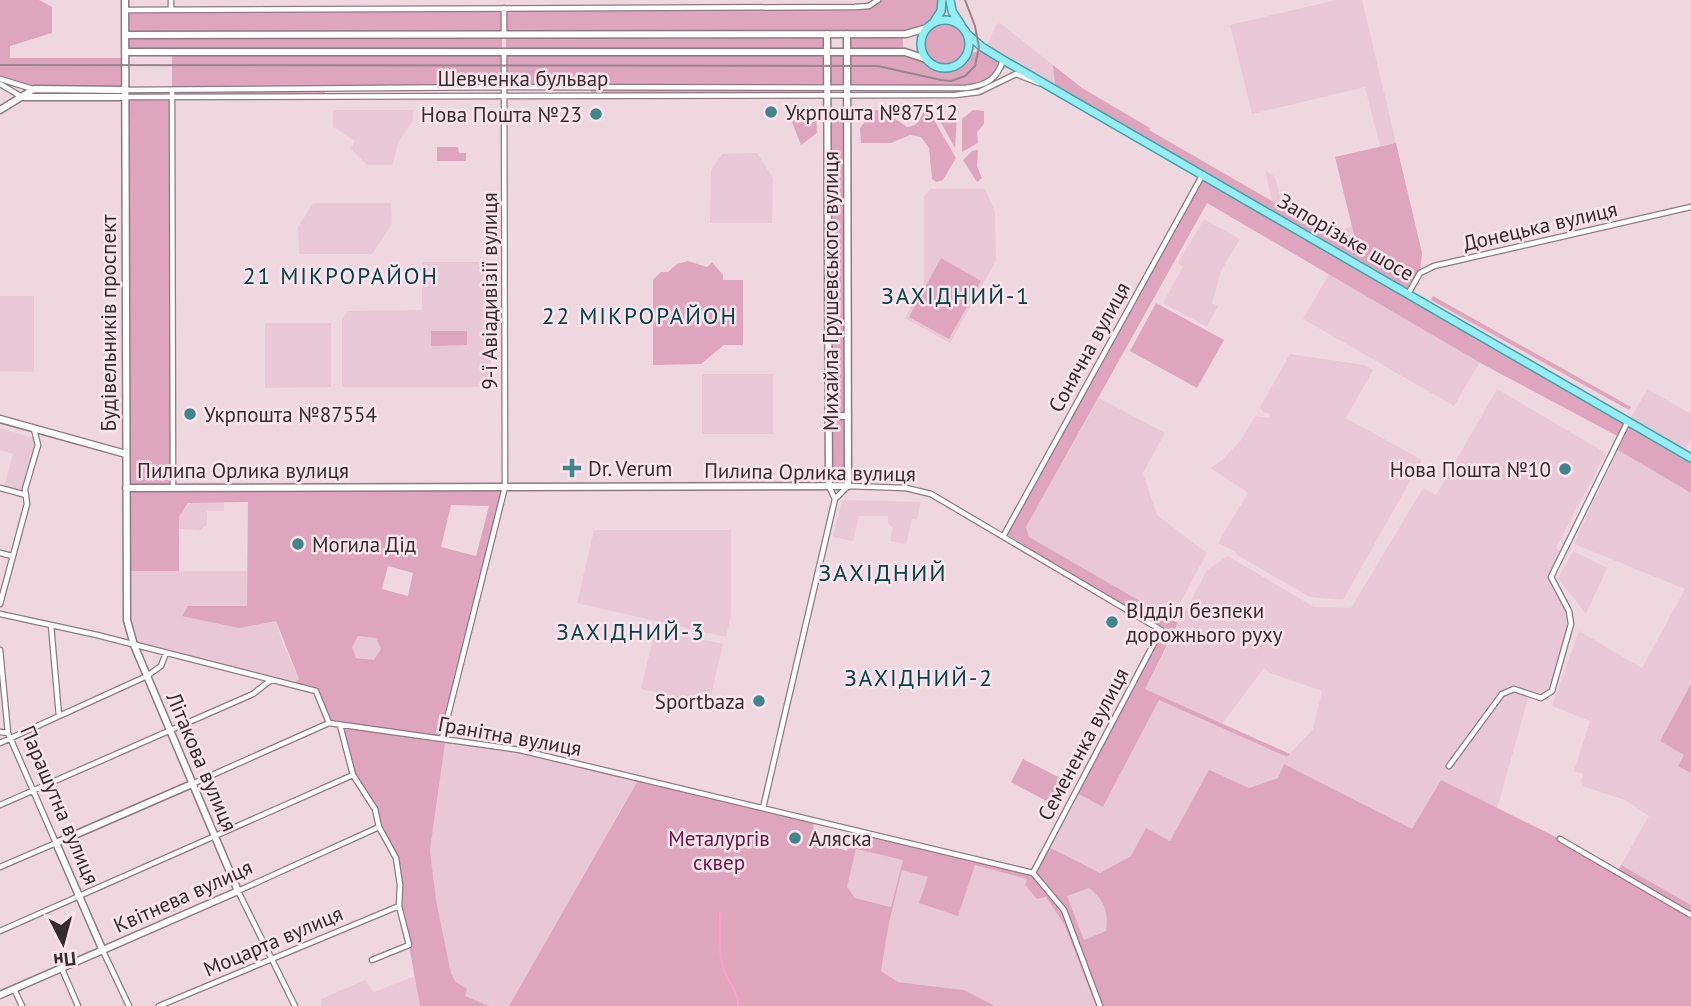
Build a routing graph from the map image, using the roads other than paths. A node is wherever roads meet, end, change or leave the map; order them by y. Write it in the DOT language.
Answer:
graph roads {
  1 [pos="125,0"];
  2 [pos="172,0"];
  3 [pos="878,0"];
  4 [pos="942,0"];
  5 [pos="950,0"];
  6 [pos="504,8"];
  7 [pos="125,10"];
  8 [pos="172,10"];
  9 [pos="930,25"];
  10 [pos="966,31"];
  11 [pos="504,34"];
  12 [pos="827,34"];
  13 [pos="846,34"];
  14 [pos="125,35"];
  15 [pos="982,47"];
  16 [pos="125,52"];
  17 [pos="504,52"];
  18 [pos="827,52"];
  19 [pos="847,52"];
  20 [pos="967,54"];
  21 [pos="926,59"];
  22 [pos="1003,59"];
  23 [pos="0,82"];
  24 [pos="1044,83"];
  25 [pos="504,87"];
  26 [pos="589,87"];
  27 [pos="418,88"];
  28 [pos="34,89"];
  29 [pos="172,90"];
  30 [pos="827,91"];
  31 [pos="847,91"];
  32 [pos="125,94"];
  33 [pos="504,95"];
  34 [pos="589,95"];
  35 [pos="418,96"];
  36 [pos="22,97"];
  37 [pos="172,97"];
  38 [pos="1,110"];
  39 [pos="1203,174"];
  40 [pos="1691,208"];
  41 [pos="1408,293"];
  42 [pos="848,415"];
  43 [pos="829,416"];
  44 [pos="0,419"];
  45 [pos="1628,421"];
  46 [pos="34,429"];
  47 [pos="126,454"];
  48 [pos="1691,458"];
  49 [pos="829,486"];
  50 [pos="848,486"];
  51 [pos="505,487"];
  52 [pos="0,488"];
  53 [pos="126,488"];
  54 [pos="173,488"];
  55 [pos="26,495"];
  56 [pos="835,499"];
  57 [pos="1004,535"];
  58 [pos="0,553"];
  59 [pos="12,556"];
  60 [pos="0,604"];
  61 [pos="0,614"];
  62 [pos="51,625"];
  63 [pos="1161,630"];
  64 [pos="134,645"];
  65 [pos="0,650"];
  66 [pos="166,653"];
  67 [pos="1,671"];
  68 [pos="147,676"];
  69 [pos="272,680"];
  70 [pos="2,684"];
  71 [pos="59,716"];
  72 [pos="329,723"];
  73 [pos="340,725"];
  74 [pos="170,731"];
  75 [pos="0,732"];
  76 [pos="9,736"];
  77 [pos="442,739"];
  78 [pos="0,743"];
  79 [pos="1449,766"];
  80 [pos="353,775"];
  81 [pos="192,784"];
  82 [pos="33,790"];
  83 [pos="0,805"];
  84 [pos="763,808"];
  85 [pos="379,827"];
  86 [pos="215,836"];
  87 [pos="1560,839"];
  88 [pos="56,843"];
  89 [pos="0,867"];
  90 [pos="1033,873"];
  91 [pos="238,891"];
  92 [pos="79,896"];
  93 [pos="398,906"];
  94 [pos="1691,915"];
  95 [pos="0,931"];
  96 [pos="103,951"];
  97 [pos="270,959"];
  98 [pos="372,960"];
  99 [pos="62,969"];
  100 [pos="14,989"];
  101 [pos="0,995"];
  102 [pos="22,1006"];
  103 [pos="78,1006"];
  104 [pos="129,1006"];
  105 [pos="159,1006"];
  106 [pos="295,1006"];
  107 [pos="1100,1006"];
  1 -- 7 [label="main road, Будівельників проспект"];
  2 -- 8 [label="street"];
  3 -- 6 [label="street"];
  4 -- 9 [label="main road"];
  5 -- 10 [label="main road"];
  6 -- 8 [label="street"];
  6 -- 11 [label="street"];
  7 -- 8 [label="street"];
  7 -- 14 [label="main road, Будівельників проспект"];
  9 -- 10 [label="main road"];
  9 -- 13 [label="main road, Шевченка бульвар"];
  9 -- 21 [label="main road"];
  10 -- 15 [label="main road, Запорізьке шосе"];
  10 -- 20 [label="main road"];
  11 -- 12 [label="main road, Шевченка бульвар"];
  11 -- 14 [label="main road, Шевченка бульвар"];
  11 -- 17 [label="main road"];
  12 -- 13 [label="main road, Шевченка бульвар"];
  12 -- 18 [label="main road, Михайла Грушевського вулиця"];
  13 -- 19 [label="main road, Михайла Грушевського вулиця"];
  14 -- 16 [label="main road, Будівельників проспект"];
  15 -- 20 [label="main road"];
  15 -- 22 [label="main road, Запорізьке шосе"];
  16 -- 17 [label="main road, Шевченка бульвар"];
  16 -- 32 [label="main road, Будівельників проспект"];
  17 -- 18 [label="main road, Шевченка бульвар"];
  17 -- 25 [label="street, 9-ї Авіадивізії вулиця"];
  18 -- 19 [label="main road, Шевченка бульвар"];
  18 -- 30 [label="main road, Михайла Грушевського вулиця"];
  19 -- 21 [label="main road, Шевченка бульвар"];
  19 -- 31 [label="main road, Михайла Грушевського вулиця"];
  20 -- 21 [label="main road"];
  22 -- 24 [label="main road, Запорізьке шосе"];
  22 -- 31 [label="street, Шевченка бульвар"];
  23 -- 28 [label="street, Шевченка бульвар"];
  23 -- 36 [label="street, Шевченка бульвар"];
  24 -- 31 [label="street, Шевченка бульвар"];
  24 -- 39 [label="main road, Запорізьке шосе"];
  25 -- 26 [label="street, Шевченка бульвар"];
  25 -- 27 [label="street, Шевченка бульвар"];
  25 -- 33 [label="street, 9-ї Авіадивізії вулиця"];
  26 -- 30 [label="street, Шевченка бульвар"];
  26 -- 34 [label="street"];
  27 -- 29 [label="street, Шевченка бульвар"];
  27 -- 35 [label="street"];
  28 -- 32 [label="main road, Шевченка бульвар"];
  28 -- 36 [label="main road"];
  29 -- 32 [label="street, Шевченка бульвар"];
  29 -- 37 [label="street"];
  30 -- 31 [label="street, Шевченка бульвар"];
  30 -- 34 [label="street, Шевченка бульвар"];
  30 -- 43 [label="main road, Михайла Грушевського вулиця"];
  31 -- 42 [label="main road, Михайла Грушевського вулиця"];
  32 -- 36 [label="main road, Шевченка бульвар"];
  32 -- 37 [label="street, Шевченка бульвар"];
  32 -- 47 [label="main road, Будівельників проспект"];
  33 -- 34 [label="street, Шевченка бульвар"];
  33 -- 35 [label="street, Шевченка бульвар"];
  33 -- 51 [label="street, 9-ї Авіадивізії вулиця"];
  35 -- 37 [label="street, Шевченка бульвар"];
  36 -- 38 [label="main road"];
  37 -- 54 [label="street"];
  39 -- 41 [label="main road, Запорізьке шосе"];
  39 -- 57 [label="street, Сонячна вулиця"];
  40 -- 41 [label="street, Донецька вулиця"];
  41 -- 45 [label="main road, Запорізьке шосе"];
  42 -- 43 [label="main road"];
  42 -- 50 [label="main road, Михайла Грушевського вулиця"];
  43 -- 49 [label="main road, Михайла Грушевського вулиця"];
  44 -- 46 [label="main road"];
  45 -- 48 [label="main road, Запорізьке шосе"];
  45 -- 79 [label="street"];
  46 -- 47 [label="main road"];
  46 -- 55 [label="street"];
  47 -- 53 [label="main road, Будівельників проспект"];
  49 -- 50 [label="main road, Пилипа Орлика вулиця"];
  49 -- 51 [label="main road, Пилипа Орлика вулиця"];
  49 -- 56 [label="street, Михайла Грушевського вулиця"];
  50 -- 56 [label="street"];
  50 -- 57 [label="street, Пилипа Орлика вулиця"];
  51 -- 54 [label="main road, Пилипа Орлика вулиця"];
  51 -- 77 [label="street, 9-ї Авіадивізії вулиця"];
  52 -- 55 [label="street"];
  53 -- 54 [label="main road, Пилипа Орлика вулиця"];
  53 -- 64 [label="main road, Будівельників проспект"];
  55 -- 59 [label="street"];
  56 -- 84 [label="street"];
  57 -- 63 [label="street, Пилипа Орлика вулиця"];
  58 -- 59 [label="street"];
  59 -- 60 [label="street"];
  61 -- 62 [label="street"];
  62 -- 64 [label="street"];
  62 -- 71 [label="street"];
  63 -- 90 [label="street, Семененка вулиця"];
  64 -- 66 [label="street"];
  64 -- 68 [label="main road, Літакова вулиця"];
  65 -- 67 [label="street, Парашутна вулиця"];
  66 -- 68 [label="street"];
  66 -- 69 [label="street"];
  67 -- 70 [label="street, Парашутна вулиця"];
  68 -- 71 [label="street"];
  68 -- 74 [label="main road, Літакова вулиця"];
  69 -- 72 [label="street"];
  69 -- 74 [label="street"];
  70 -- 76 [label="street, Парашутна вулиця"];
  71 -- 76 [label="street"];
  72 -- 73 [label="street, Гранітна вулиця"];
  72 -- 81 [label="street"];
  73 -- 77 [label="street, Гранітна вулиця"];
  73 -- 80 [label="street"];
  74 -- 81 [label="main road, Літакова вулиця"];
  74 -- 82 [label="street"];
  75 -- 76 [label="street"];
  76 -- 78 [label="street"];
  76 -- 82 [label="street, Парашутна вулиця"];
  77 -- 84 [label="street, Гранітна вулиця"];
  80 -- 85 [label="street"];
  80 -- 86 [label="street"];
  81 -- 86 [label="main road, Літакова вулиця"];
  81 -- 88 [label="main road"];
  82 -- 83 [label="street"];
  82 -- 88 [label="street, Парашутна вулиця"];
  84 -- 90 [label="street, Гранітна вулиця"];
  85 -- 91 [label="street, Квітнева вулиця"];
  85 -- 93 [label="street"];
  86 -- 91 [label="main road, Літакова вулиця"];
  86 -- 92 [label="street"];
  87 -- 94 [label="street"];
  88 -- 89 [label="street"];
  88 -- 92 [label="main road, Парашутна вулиця"];
  90 -- 107 [label="street"];
  91 -- 96 [label="main road, Квітнева вулиця"];
  91 -- 97 [label="street, Літакова вулиця"];
  92 -- 95 [label="street"];
  92 -- 96 [label="main road, Парашутна вулиця"];
  93 -- 97 [label="street, Моцарта вулиця"];
  93 -- 98 [label="street"];
  96 -- 99 [label="main road, Квітнева вулиця"];
  96 -- 104 [label="street, Парашутна вулиця"];
  97 -- 105 [label="street, Моцарта вулиця"];
  97 -- 106 [label="street, Літакова вулиця"];
  99 -- 100 [label="main road, Квітнева вулиця"];
  99 -- 103 [label="street"];
  100 -- 101 [label="main road, Квітнева вулиця"];
  100 -- 102 [label="street"];
}
